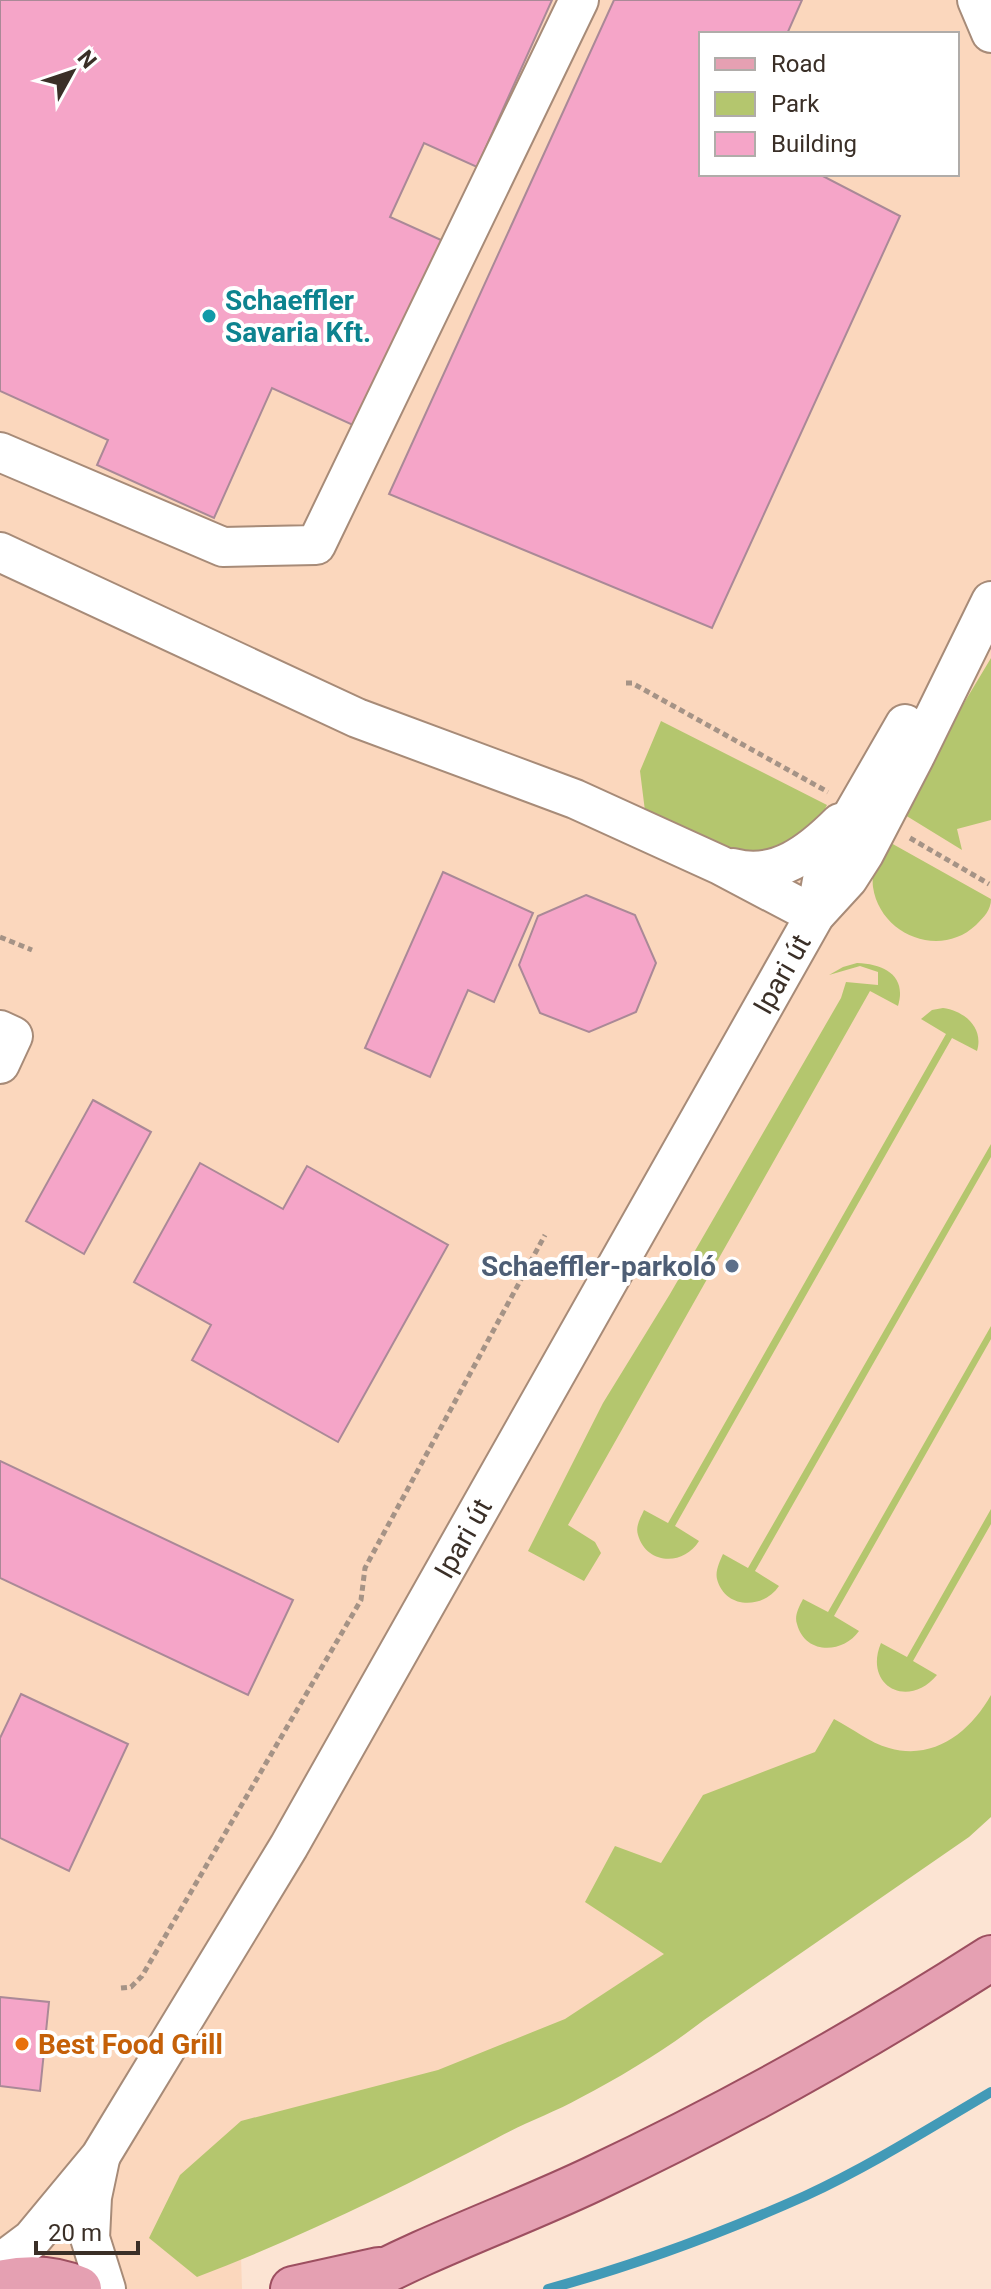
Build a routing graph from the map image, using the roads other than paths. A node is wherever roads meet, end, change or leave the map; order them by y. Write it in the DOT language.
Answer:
graph roads {
  1 [pos="579,0"];
  2 [pos="977,0"];
  3 [pos="991,33"];
  4 [pos="0,452"];
  5 [pos="0,552"];
  6 [pos="989,604"];
  7 [pos="844,800"];
  8 [pos="720,865"];
  9 [pos="815,915"];
  10 [pos="0,1030"];
  11 [pos="0,1064"];
  12 [pos="991,1958"];
  13 [pos="100,2157"];
  14 [pos="0,2263"];
  15 [pos="368,2279"];
  16 [pos="0,2283"];
  17 [pos="79,2289"];
  18 [pos="106,2289"];
  19 [pos="293,2289"];
  1 -- 4 [label="street"];
  2 -- 3 [label="street"];
  5 -- 8 [label="street"];
  6 -- 7 [label="street, Ipari út"];
  6 -- 9 [label="street, Ipari út"];
  7 -- 8 [label="street"];
  7 -- 9 [label="street, Ipari út"];
  8 -- 9 [label="street"];
  9 -- 13 [label="street, Ipari út"];
  10 -- 11 [label="street"];
  12 -- 15 [label="main road"];
  13 -- 14 [label="street, Ipari út"];
  13 -- 18 [label="street, Ipari út"];
  15 -- 19 [label="main road"];
  16 -- 17 [label="main road"];
}
